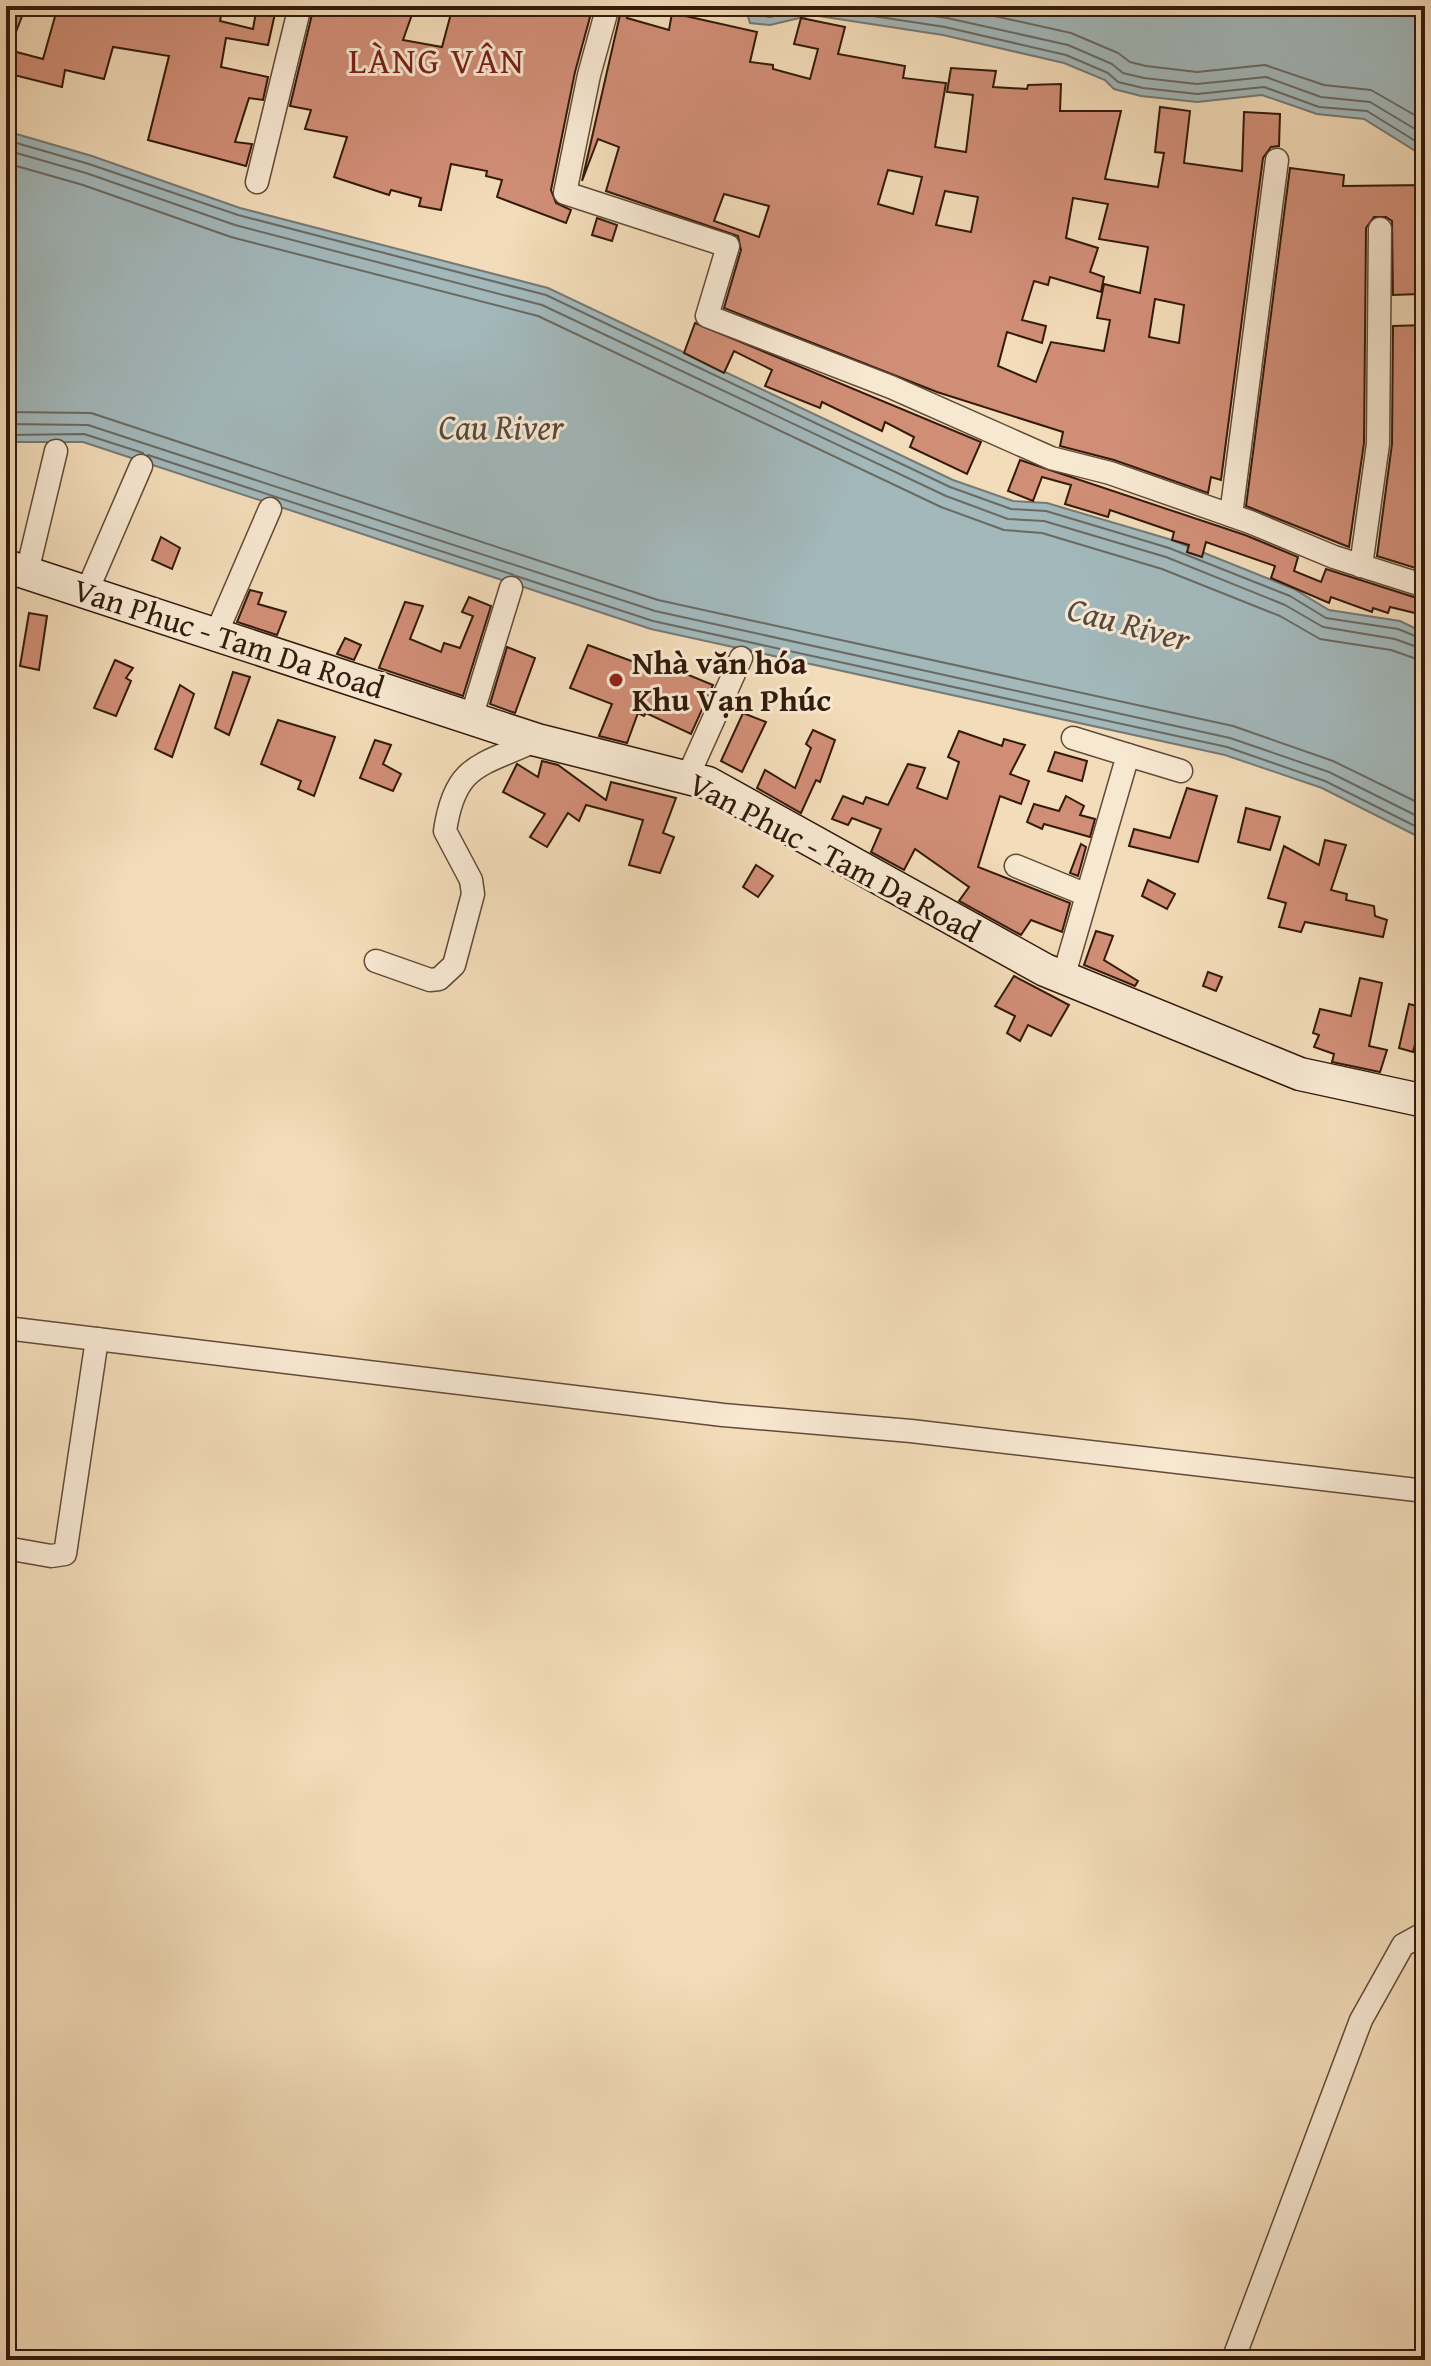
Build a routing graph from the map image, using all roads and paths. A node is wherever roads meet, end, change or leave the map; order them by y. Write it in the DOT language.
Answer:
graph roads {
  1 [pos="300,6"];
  2 [pos="608,6"];
  3 [pos="1277,160"];
  4 [pos="257,182"];
  5 [pos="1380,229"];
  6 [pos="56,451"];
  7 [pos="141,466"];
  8 [pos="270,509"];
  9 [pos="1231,515"];
  10 [pos="1361,566"];
  11 [pos="16,569"];
  12 [pos="1425,586"];
  13 [pos="511,588"];
  14 [pos="87,591"];
  15 [pos="216,634"];
  16 [pos="741,658"];
  17 [pos="471,718"];
  18 [pos="1073,738"];
  19 [pos="537,740"];
  20 [pos="1128,755"];
  21 [pos="1181,771"];
  22 [pos="688,776"];
  23 [pos="1016,866"];
  24 [pos="1087,895"];
  25 [pos="376,961"];
  26 [pos="1063,978"];
  27 [pos="1425,1101"];
  28 [pos="6,1328"];
  29 [pos="97,1339"];
  30 [pos="1425,1491"];
  31 [pos="6,1548"];
  32 [pos="1425,1933"];
  33 [pos="1233,2360"];
  1 -- 4 [label="street"];
  2 -- 9 [label="street"];
  3 -- 9 [label="street"];
  5 -- 10 [label="street"];
  6 -- 11 [label="street"];
  7 -- 14 [label="street"];
  8 -- 15 [label="street"];
  9 -- 10 [label="street"];
  10 -- 12 [label="street"];
  11 -- 14 [label="main road, Van Phuc - Tam Da Road"];
  13 -- 17 [label="street"];
  14 -- 15 [label="main road, Van Phuc - Tam Da Road"];
  15 -- 17 [label="main road, Van Phuc - Tam Da Road"];
  16 -- 22 [label="street"];
  17 -- 19 [label="main road, Van Phuc - Tam Da Road"];
  18 -- 20 [label="street"];
  19 -- 22 [label="main road, Van Phuc - Tam Da Road"];
  19 -- 25 [label="street"];
  20 -- 21 [label="street"];
  20 -- 24 [label="street"];
  22 -- 26 [label="main road, Van Phuc - Tam Da Road"];
  23 -- 24 [label="street"];
  24 -- 26 [label="street"];
  26 -- 27 [label="main road, Van Phuc - Tam Da Road"];
  28 -- 29 [label="street"];
  29 -- 30 [label="street"];
  29 -- 31 [label="street"];
  32 -- 33 [label="street"];
}
